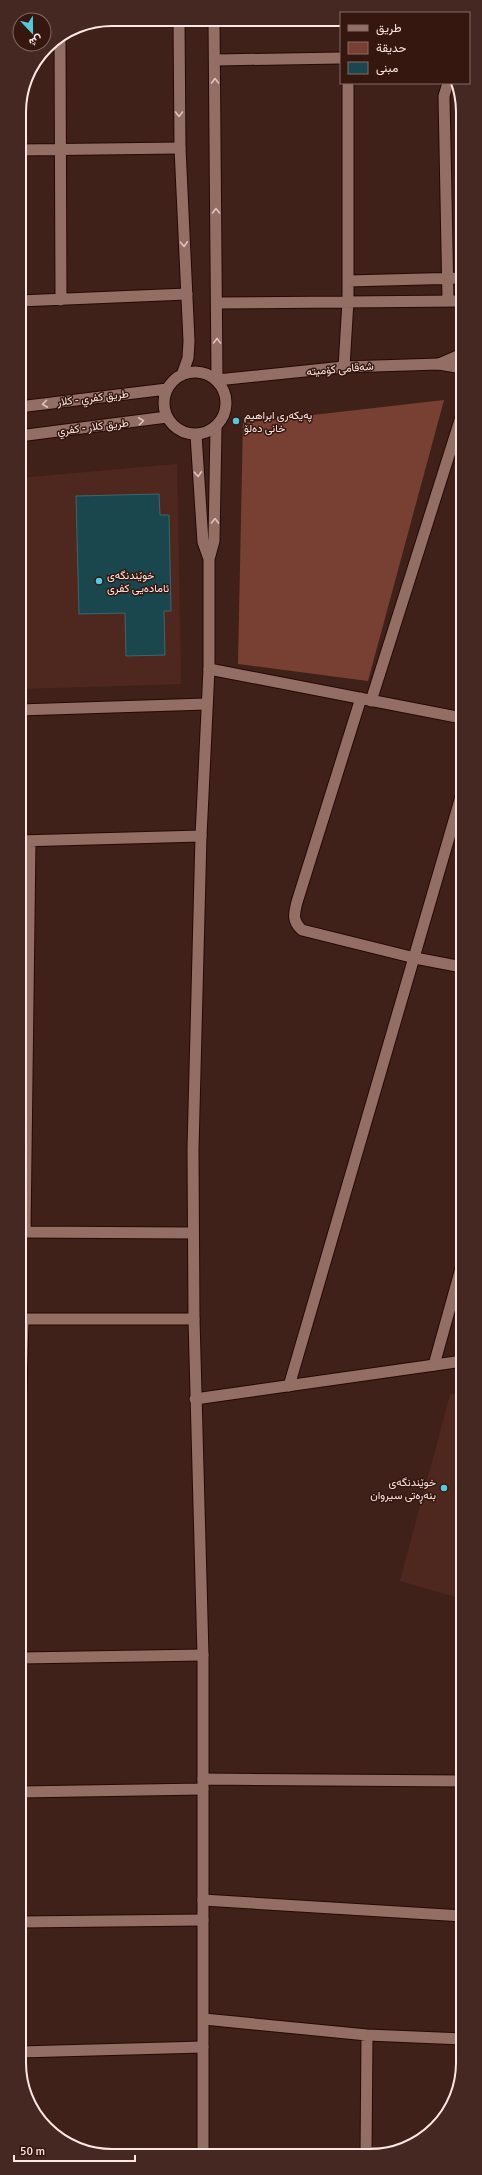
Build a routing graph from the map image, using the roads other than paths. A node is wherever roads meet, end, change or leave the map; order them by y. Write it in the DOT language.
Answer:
graph roads {
  1 [pos="179,26"];
  2 [pos="214,26"];
  3 [pos="60,43"];
  4 [pos="340,58"];
  5 [pos="215,60"];
  6 [pos="348,84"];
  7 [pos="448,84"];
  8 [pos="180,148"];
  9 [pos="26,150"];
  10 [pos="61,150"];
  11 [pos="448,278"];
  12 [pos="456,278"];
  13 [pos="348,281"];
  14 [pos="187,294"];
  15 [pos="61,300"];
  16 [pos="448,300"];
  17 [pos="26,301"];
  18 [pos="348,301"];
  19 [pos="456,301"];
  20 [pos="217,303"];
  21 [pos="456,357"];
  22 [pos="439,364"];
  23 [pos="344,367"];
  24 [pos="456,367"];
  25 [pos="182,375"];
  26 [pos="217,380"];
  27 [pos="167,389"];
  28 [pos="26,406"];
  29 [pos="167,417"];
  30 [pos="216,427"];
  31 [pos="456,432"];
  32 [pos="26,435"];
  33 [pos="196,435"];
  34 [pos="209,559"];
  35 [pos="209,669"];
  36 [pos="366,700"];
  37 [pos="206,704"];
  38 [pos="26,710"];
  39 [pos="456,717"];
  40 [pos="456,815"];
  41 [pos="200,836"];
  42 [pos="26,841"];
  43 [pos="415,958"];
  44 [pos="456,966"];
  45 [pos="26,1232"];
  46 [pos="192,1233"];
  47 [pos="456,1286"];
  48 [pos="194,1318"];
  49 [pos="26,1319"];
  50 [pos="456,1362"];
  51 [pos="434,1365"];
  52 [pos="289,1386"];
  53 [pos="195,1399"];
  54 [pos="203,1655"];
  55 [pos="26,1658"];
  56 [pos="456,1781"];
  57 [pos="203,1784"];
  58 [pos="26,1792"];
  59 [pos="203,1900"];
  60 [pos="456,1916"];
  61 [pos="203,1920"];
  62 [pos="26,1922"];
  63 [pos="204,2019"];
  64 [pos="367,2035"];
  65 [pos="456,2039"];
  66 [pos="204,2047"];
  67 [pos="26,2052"];
  68 [pos="203,2149"];
  69 [pos="366,2149"];
  1 -- 8 [label="street, one-way"];
  2 -- 5 [label="street"];
  3 -- 10 [label="street"];
  4 -- 5 [label="street"];
  20 -- 5 [label="street, one-way"];
  6 -- 13 [label="street"];
  7 -- 11 [label="street"];
  8 -- 10 [label="street"];
  8 -- 14 [label="street, one-way"];
  9 -- 10 [label="street"];
  10 -- 15 [label="street"];
  11 -- 12 [label="street"];
  11 -- 13 [label="street"];
  11 -- 16 [label="street"];
  13 -- 18 [label="street"];
  14 -- 15 [label="street"];
  14 -- 25 [label="street"];
  15 -- 17 [label="street"];
  16 -- 18 [label="street"];
  16 -- 19 [label="street"];
  18 -- 20 [label="street"];
  18 -- 23 [label="street"];
  26 -- 20 [label="street, one-way"];
  21 -- 22 [label="street"];
  22 -- 23 [label="street, شەقامی کۆمیتە"];
  22 -- 24 [label="street, شەقامی کۆمیتە"];
  23 -- 26 [label="street, شەقامی کۆمیتە"];
  25 -- 26 [label="street"];
  25 -- 27 [label="street"];
  26 -- 30 [label="street"];
  27 -- 28 [label="street, طريق كفري - كلار, one-way"];
  27 -- 29 [label="street"];
  32 -- 29 [label="street, طريق كلار - كفري, one-way"];
  29 -- 33 [label="street"];
  30 -- 33 [label="street"];
  34 -- 30 [label="street, one-way"];
  31 -- 36 [label="street"];
  33 -- 34 [label="street, one-way"];
  34 -- 35 [label="street"];
  35 -- 36 [label="street"];
  35 -- 37 [label="street"];
  36 -- 39 [label="street"];
  36 -- 43 [label="street"];
  37 -- 38 [label="street"];
  37 -- 41 [label="street"];
  40 -- 43 [label="street"];
  41 -- 42 [label="street"];
  41 -- 46 [label="street"];
  43 -- 44 [label="street"];
  43 -- 52 [label="street"];
  45 -- 46 [label="street"];
  46 -- 48 [label="street"];
  47 -- 51 [label="street"];
  48 -- 49 [label="street"];
  48 -- 53 [label="street"];
  50 -- 51 [label="street"];
  51 -- 52 [label="street"];
  52 -- 53 [label="street"];
  53 -- 54 [label="street"];
  54 -- 55 [label="street"];
  54 -- 57 [label="street"];
  56 -- 57 [label="street"];
  57 -- 58 [label="street"];
  57 -- 59 [label="street"];
  59 -- 60 [label="street"];
  59 -- 61 [label="street"];
  61 -- 62 [label="street"];
  61 -- 63 [label="street"];
  63 -- 64 [label="street"];
  63 -- 66 [label="street"];
  64 -- 65 [label="street"];
  64 -- 69 [label="street"];
  66 -- 67 [label="street"];
  66 -- 68 [label="street"];
}
